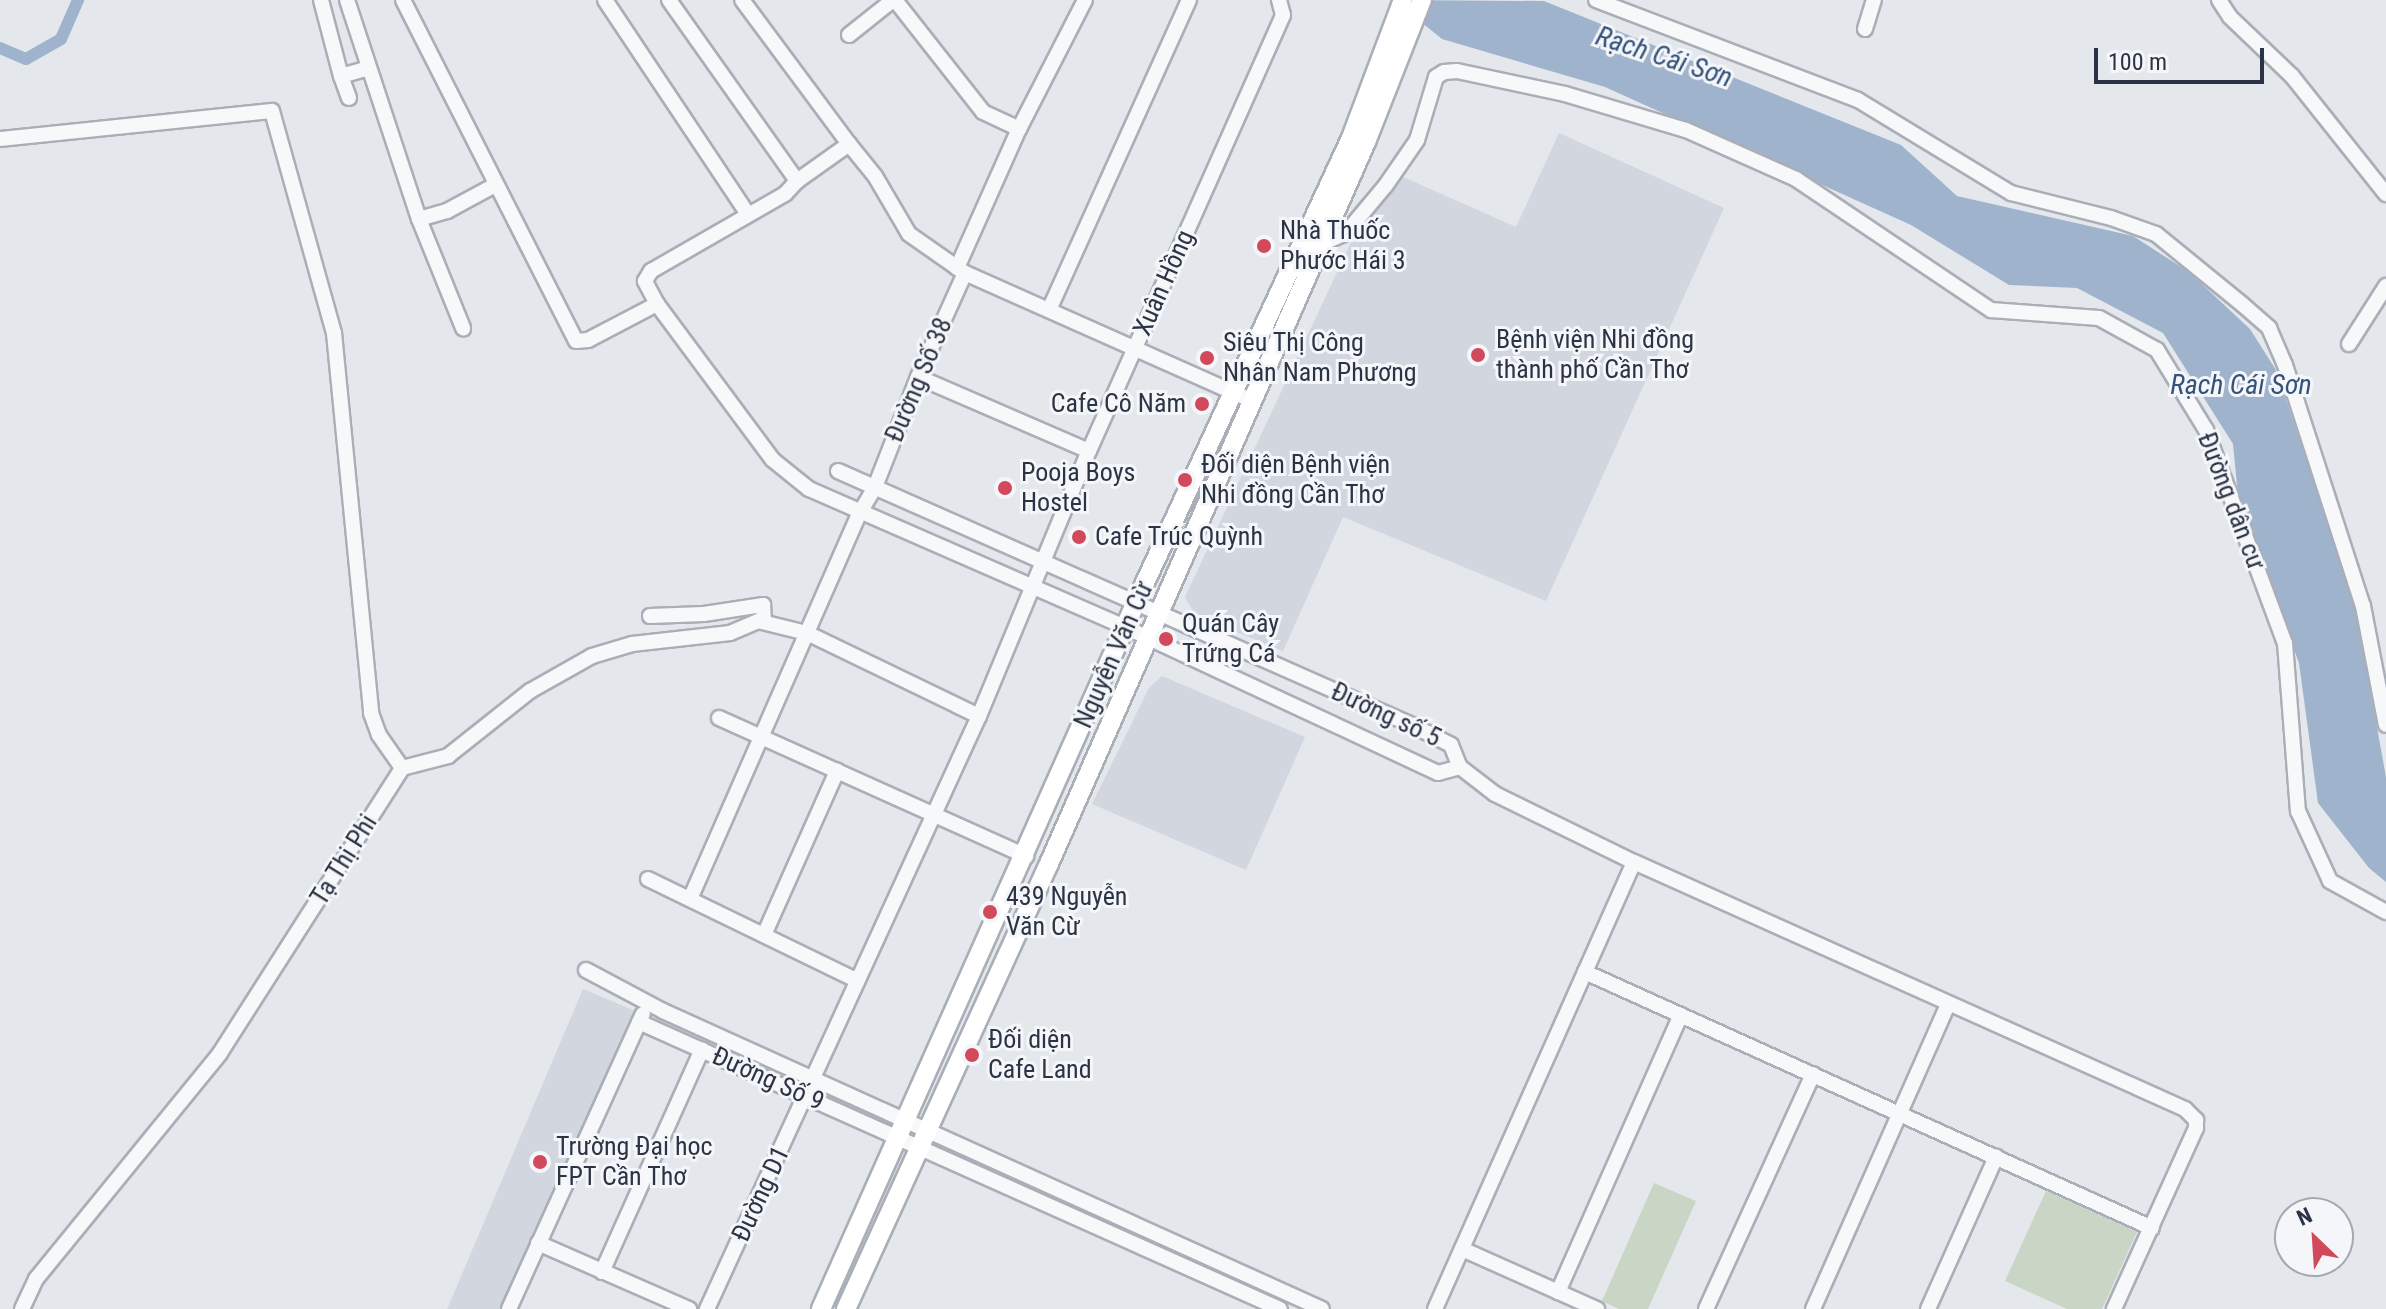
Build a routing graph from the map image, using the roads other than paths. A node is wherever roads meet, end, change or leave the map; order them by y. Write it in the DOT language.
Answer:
graph roads {
  1 [pos="321,0"];
  2 [pos="347,0"];
  3 [pos="403,0"];
  4 [pos="605,0"];
  5 [pos="669,0"];
  6 [pos="742,0"];
  7 [pos="894,0"];
  8 [pos="1085,0"];
  9 [pos="1189,0"];
  10 [pos="1403,0"];
  11 [pos="1422,0"];
  12 [pos="1596,0"];
  13 [pos="1874,0"];
  14 [pos="2219,0"];
  15 [pos="1280,1"];
  16 [pos="1865,29"];
  17 [pos="849,35"];
  18 [pos="369,68"];
  19 [pos="341,76"];
  20 [pos="349,98"];
  21 [pos="1019,129"];
  22 [pos="0,139"];
  23 [pos="1358,140"];
  24 [pos="849,144"];
  25 [pos="797,181"];
  26 [pos="495,185"];
  27 [pos="2386,194"];
  28 [pos="747,213"];
  29 [pos="419,219"];
  30 [pos="1321,244"];
  31 [pos="961,270"];
  32 [pos="2386,286"];
  33 [pos="657,304"];
  34 [pos="1049,310"];
  35 [pos="463,328"];
  36 [pos="2349,344"];
  37 [pos="1135,347"];
  38 [pos="918,377"];
  39 [pos="1243,398"];
  40 [pos="1089,451"];
  41 [pos="838,471"];
  42 [pos="875,487"];
  43 [pos="859,514"];
  44 [pos="1044,563"];
  45 [pos="1033,588"];
  46 [pos="1136,602"];
  47 [pos="1158,613"];
  48 [pos="650,616"];
  49 [pos="764,620"];
  50 [pos="1125,627"];
  51 [pos="807,633"];
  52 [pos="1146,640"];
  53 [pos="979,716"];
  54 [pos="719,718"];
  55 [pos="2386,725"];
  56 [pos="761,737"];
  57 [pos="1460,767"];
  58 [pos="402,768"];
  59 [pos="837,771"];
  60 [pos="933,815"];
  61 [pos="1026,856"];
  62 [pos="1634,862"];
  63 [pos="1048,866"];
  64 [pos="648,879"];
  65 [pos="690,899"];
  66 [pos="2385,912"];
  67 [pos="764,935"];
  68 [pos="586,970"];
  69 [pos="1585,972"];
  70 [pos="858,981"];
  71 [pos="647,1003"];
  72 [pos="1948,1004"];
  73 [pos="1681,1015"];
  74 [pos="639,1022"];
  75 [pos="702,1049"];
  76 [pos="1813,1074"];
  77 [pos="814,1079"];
  78 [pos="807,1096"];
  79 [pos="1900,1113"];
  80 [pos="900,1129"];
  81 [pos="923,1140"];
  82 [pos="1996,1157"];
  83 [pos="2152,1228"];
  84 [pos="538,1243"];
  85 [pos="1462,1249"];
  86 [pos="602,1272"];
  87 [pos="1558,1292"];
  88 [pos="1298,1304"];
  89 [pos="22,1309"];
  90 [pos="509,1309"];
  91 [pos="689,1309"];
  92 [pos="707,1309"];
  93 [pos="821,1309"];
  94 [pos="846,1309"];
  95 [pos="1280,1309"];
  96 [pos="1322,1309"];
  97 [pos="1435,1309"];
  98 [pos="1597,1309"];
  99 [pos="1706,1309"];
  100 [pos="1813,1309"];
  101 [pos="1928,1309"];
  102 [pos="2114,1309"];
  1 -- 19 [label="street"];
  2 -- 18 [label="street"];
  3 -- 26 [label="street"];
  4 -- 28 [label="street"];
  5 -- 25 [label="street"];
  6 -- 24 [label="street"];
  7 -- 17 [label="street"];
  7 -- 21 [label="street"];
  8 -- 21 [label="street, Đường Số 38"];
  9 -- 34 [label="street"];
  10 -- 23 [label="main road, Nguyễn Văn Cừ"];
  11 -- 23 [label="main road, Nguyễn Văn Cừ"];
  12 -- 55 [label="street"];
  13 -- 16 [label="street"];
  14 -- 27 [label="street"];
  15 -- 37 [label="street, Xuân Hồng"];
  18 -- 19 [label="street"];
  18 -- 29 [label="street"];
  19 -- 20 [label="street"];
  21 -- 31 [label="street, Đường Số 38"];
  22 -- 58 [label="street"];
  23 -- 30 [label="main road, Nguyễn Văn Cừ"];
  23 -- 39 [label="main road, Nguyễn Văn Cừ"];
  24 -- 25 [label="street"];
  24 -- 31 [label="street"];
  25 -- 28 [label="street"];
  26 -- 29 [label="street"];
  26 -- 33 [label="street"];
  28 -- 33 [label="street"];
  29 -- 35 [label="street"];
  30 -- 39 [label="main road, Nguyễn Văn Cừ"];
  30 -- 66 [label="street, Đường dân cư"];
  31 -- 34 [label="street"];
  31 -- 38 [label="street, Đường Số 38"];
  32 -- 36 [label="street"];
  33 -- 43 [label="street, Đường số 5"];
  34 -- 37 [label="street"];
  37 -- 39 [label="street"];
  37 -- 40 [label="street, Xuân Hồng"];
  38 -- 40 [label="street"];
  38 -- 42 [label="street, Đường Số 38"];
  39 -- 46 [label="main road, Nguyễn Văn Cừ"];
  39 -- 47 [label="main road, Nguyễn Văn Cừ"];
  40 -- 44 [label="street, Xuân Hồng"];
  41 -- 42 [label="street, Đường số 5"];
  42 -- 43 [label="street, Đường Số 38"];
  42 -- 44 [label="street, Đường số 5"];
  43 -- 45 [label="street, Đường số 5"];
  43 -- 51 [label="street, Đường Số 38"];
  44 -- 45 [label="street, Xuân Hồng"];
  44 -- 46 [label="street, Đường số 5"];
  45 -- 50 [label="street, Đường số 5"];
  45 -- 53 [label="street, Xuân Hồng"];
  46 -- 47 [label="street, Đường số 5"];
  46 -- 50 [label="main road, Nguyễn Văn Cừ"];
  47 -- 52 [label="main road, Nguyễn Văn Cừ"];
  47 -- 57 [label="street, Đường số 5"];
  48 -- 49 [label="street"];
  49 -- 51 [label="street"];
  49 -- 58 [label="street"];
  50 -- 52 [label="street, Đường số 5"];
  50 -- 61 [label="main road, Nguyễn Văn Cừ"];
  51 -- 53 [label="street"];
  51 -- 56 [label="street, Đường Số 38"];
  52 -- 57 [label="street, Đường số 5"];
  52 -- 63 [label="main road, Nguyễn Văn Cừ"];
  53 -- 60 [label="street, Xuân Hồng"];
  54 -- 56 [label="street"];
  56 -- 59 [label="street"];
  56 -- 65 [label="street, Đường Số 38"];
  57 -- 62 [label="street"];
  58 -- 89 [label="street, Tạ Thị Phi"];
  59 -- 60 [label="street"];
  59 -- 67 [label="street"];
  60 -- 61 [label="street"];
  60 -- 70 [label="street, Đường D1"];
  61 -- 63 [label="main road"];
  61 -- 80 [label="main road, Nguyễn Văn Cừ"];
  62 -- 69 [label="street"];
  62 -- 72 [label="street"];
  63 -- 81 [label="main road, Nguyễn Văn Cừ"];
  64 -- 65 [label="street"];
  65 -- 67 [label="street"];
  67 -- 70 [label="street"];
  68 -- 71 [label="street"];
  69 -- 73 [label="street"];
  69 -- 85 [label="street"];
  70 -- 77 [label="street, Đường D1"];
  71 -- 74 [label="street"];
  71 -- 77 [label="street"];
  72 -- 79 [label="street"];
  72 -- 83 [label="street"];
  73 -- 76 [label="street"];
  73 -- 87 [label="street"];
  74 -- 75 [label="street, Đường Số 9"];
  74 -- 84 [label="street"];
  75 -- 78 [label="street, Đường Số 9"];
  75 -- 86 [label="street"];
  76 -- 79 [label="street"];
  76 -- 99 [label="street"];
  77 -- 78 [label="street, Đường D1"];
  77 -- 80 [label="street"];
  78 -- 80 [label="street, Đường Số 9"];
  78 -- 92 [label="street, Đường D1"];
  79 -- 82 [label="street"];
  79 -- 100 [label="street"];
  80 -- 81 [label="street"];
  80 -- 93 [label="main road, Nguyễn Văn Cừ"];
  81 -- 88 [label="street"];
  81 -- 94 [label="main road, Nguyễn Văn Cừ"];
  81 -- 95 [label="street"];
  82 -- 83 [label="street"];
  82 -- 101 [label="street"];
  83 -- 102 [label="street"];
  84 -- 86 [label="street"];
  84 -- 90 [label="street"];
  85 -- 87 [label="street"];
  85 -- 97 [label="street"];
  86 -- 91 [label="street"];
  87 -- 98 [label="street"];
  88 -- 96 [label="street"];
}
